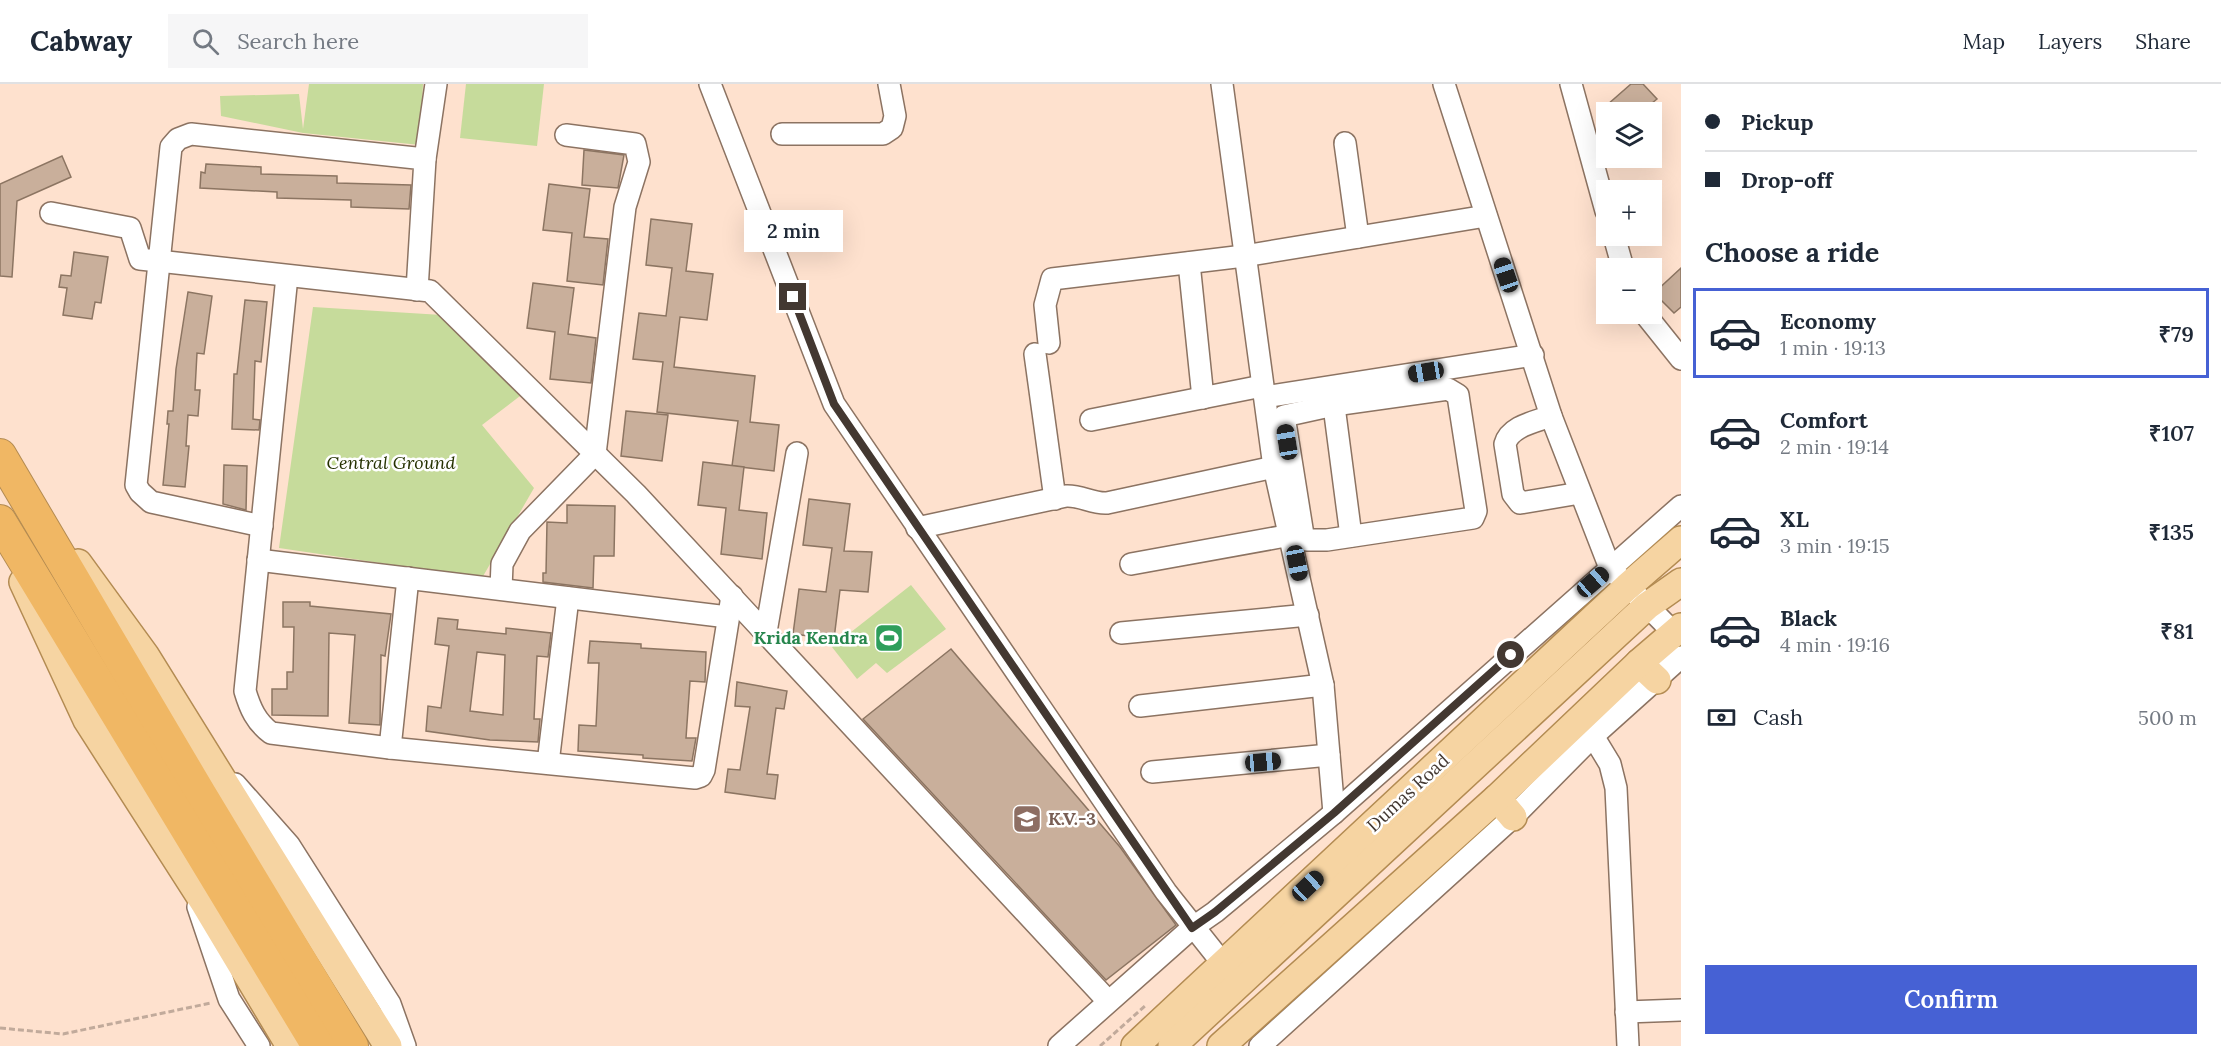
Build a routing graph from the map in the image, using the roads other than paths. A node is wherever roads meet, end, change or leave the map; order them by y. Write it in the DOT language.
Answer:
graph roads {
  1 [pos="436,84"];
  2 [pos="710,84"];
  3 [pos="889,84"];
  4 [pos="1222,84"];
  5 [pos="1444,84"];
  6 [pos="1570,84"];
  7 [pos="782,134"];
  8 [pos="566,135"];
  9 [pos="1345,143"];
  10 [pos="426,159"];
  11 [pos="1597,180"];
  12 [pos="51,213"];
  13 [pos="1486,216"];
  14 [pos="1358,237"];
  15 [pos="1244,256"];
  16 [pos="159,261"];
  17 [pos="1189,263"];
  18 [pos="287,276"];
  19 [pos="417,290"];
  20 [pos="1653,324"];
  21 [pos="1533,355"];
  22 [pos="1681,359"];
  23 [pos="1449,368"];
  24 [pos="1453,391"];
  25 [pos="1263,392"];
  26 [pos="1333,396"];
  27 [pos="1203,398"];
  28 [pos="1551,416"];
  29 [pos="1091,420"];
  30 [pos="797,453"];
  31 [pos="595,454"];
  32 [pos="2,465"];
  33 [pos="1274,467"];
  34 [pos="1580,493"];
  35 [pos="1055,499"];
  36 [pos="1681,506"];
  37 [pos="0,521"];
  38 [pos="262,526"];
  39 [pos="917,528"];
  40 [pos="0,531"];
  41 [pos="1291,535"];
  42 [pos="1351,537"];
  43 [pos="1681,540"];
  44 [pos="258,560"];
  45 [pos="1131,564"];
  46 [pos="1681,564"];
  47 [pos="1618,577"];
  48 [pos="408,578"];
  49 [pos="1681,582"];
  50 [pos="501,589"];
  51 [pos="568,598"];
  52 [pos="1647,606"];
  53 [pos="730,607"];
  54 [pos="1308,615"];
  55 [pos="766,632"];
  56 [pos="1121,633"];
  57 [pos="1678,639"];
  58 [pos="1648,671"];
  59 [pos="1323,685"];
  60 [pos="1140,706"];
  61 [pos="1593,736"];
  62 [pos="202,748"];
  63 [pos="390,748"];
  64 [pos="1329,755"];
  65 [pos="548,763"];
  66 [pos="1152,772"];
  67 [pos="1505,808"];
  68 [pos="1334,813"];
  69 [pos="189,878"];
  70 [pos="1192,928"];
  71 [pos="1224,965"];
  72 [pos="1108,1000"];
  73 [pos="1681,1010"];
  74 [pos="1626,1012"];
  75 [pos="259,1046"];
  76 [pos="290,1046"];
  77 [pos="318,1046"];
  78 [pos="352,1046"];
  79 [pos="388,1046"];
  80 [pos="405,1046"];
  81 [pos="1059,1046"];
  82 [pos="1136,1046"];
  83 [pos="1172,1046"];
  84 [pos="1221,1046"];
  85 [pos="1260,1046"];
  86 [pos="1628,1046"];
  1 -- 10 [label="street"];
  2 -- 39 [label="street"];
  3 -- 7 [label="street"];
  4 -- 15 [label="street"];
  5 -- 13 [label="street"];
  6 -- 11 [label="street"];
  8 -- 31 [label="street"];
  9 -- 14 [label="street"];
  10 -- 16 [label="street"];
  10 -- 19 [label="street"];
  12 -- 16 [label="street"];
  13 -- 14 [label="street"];
  13 -- 21 [label="street"];
  14 -- 15 [label="street"];
  15 -- 17 [label="street"];
  15 -- 25 [label="street"];
  16 -- 18 [label="street"];
  16 -- 38 [label="street"];
  17 -- 27 [label="street"];
  17 -- 35 [label="street"];
  18 -- 19 [label="street"];
  18 -- 38 [label="street"];
  19 -- 31 [label="street"];
  20 -- 22 [label="street"];
  21 -- 23 [label="street"];
  21 -- 28 [label="street"];
  23 -- 24 [label="street"];
  23 -- 26 [label="street"];
  24 -- 26 [label="street"];
  24 -- 42 [label="street"];
  25 -- 26 [label="street"];
  25 -- 27 [label="street"];
  25 -- 33 [label="street"];
  26 -- 42 [label="street"];
  26 -- 42 [label="street"];
  27 -- 29 [label="street"];
  28 -- 34 [label="street"];
  28 -- 34 [label="street"];
  30 -- 55 [label="street"];
  31 -- 50 [label="street"];
  31 -- 53 [label="street"];
  32 -- 62 [label="main road"];
  32 -- 78 [label="highway"];
  33 -- 35 [label="street"];
  33 -- 41 [label="street"];
  34 -- 47 [label="street"];
  35 -- 39 [label="street"];
  36 -- 47 [label="street"];
  37 -- 77 [label="highway"];
  38 -- 44 [label="street"];
  39 -- 70 [label="street"];
  40 -- 69 [label="main road"];
  41 -- 45 [label="street"];
  41 -- 54 [label="street"];
  43 -- 47 [label="main road, Dumas Road"];
  44 -- 48 [label="street"];
  44 -- 63 [label="street"];
  46 -- 52 [label="main road"];
  47 -- 52 [label="street"];
  47 -- 68 [label="street"];
  47 -- 71 [label="main road, Dumas Road"];
  48 -- 50 [label="street"];
  48 -- 63 [label="street"];
  49 -- 52 [label="main road"];
  50 -- 51 [label="street"];
  51 -- 53 [label="street"];
  51 -- 65 [label="street"];
  52 -- 57 [label="street"];
  52 -- 83 [label="main road"];
  53 -- 55 [label="street"];
  53 -- 65 [label="street"];
  54 -- 56 [label="street"];
  54 -- 59 [label="street"];
  55 -- 72 [label="street"];
  57 -- 58 [label="main road"];
  58 -- 61 [label="street"];
  58 -- 67 [label="main road"];
  59 -- 60 [label="street"];
  59 -- 64 [label="street"];
  61 -- 67 [label="street"];
  61 -- 74 [label="street"];
  62 -- 79 [label="main road"];
  62 -- 80 [label="street"];
  63 -- 65 [label="street"];
  64 -- 66 [label="street"];
  64 -- 68 [label="street"];
  67 -- 84 [label="main road"];
  67 -- 85 [label="street"];
  68 -- 70 [label="street"];
  69 -- 75 [label="street"];
  69 -- 76 [label="main road"];
  70 -- 71 [label="street"];
  70 -- 72 [label="street"];
  71 -- 82 [label="main road, Dumas Road"];
  72 -- 81 [label="street"];
  73 -- 74 [label="street"];
  74 -- 86 [label="street"];
}
